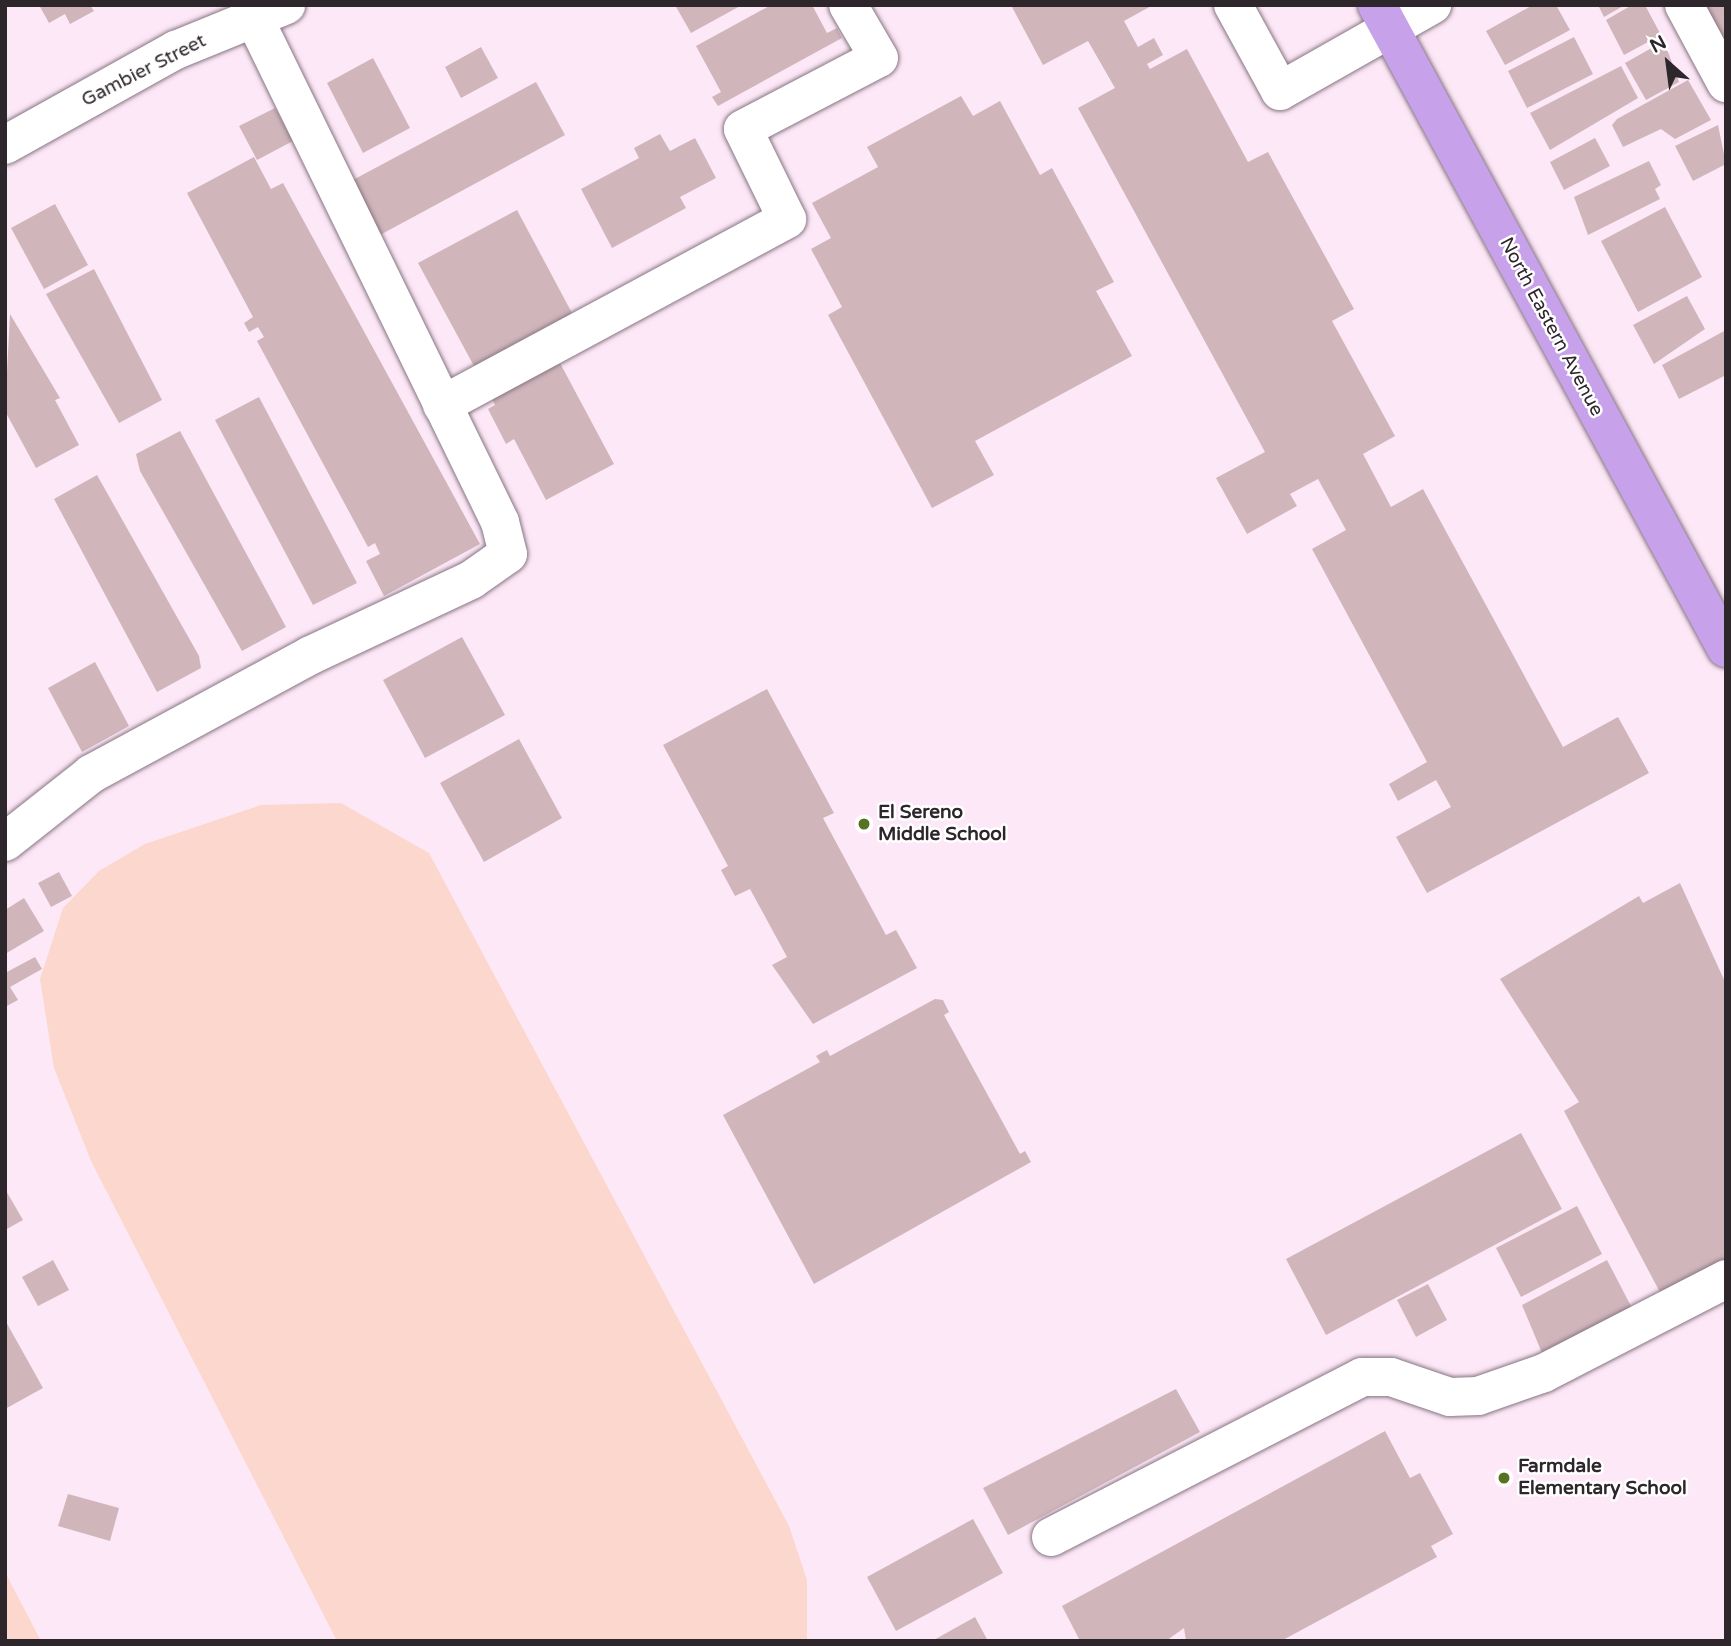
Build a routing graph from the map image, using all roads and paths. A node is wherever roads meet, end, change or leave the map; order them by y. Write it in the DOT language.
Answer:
graph roads {
  1 [pos="848,5"];
  2 [pos="1233,5"];
  3 [pos="1432,5"];
  4 [pos="1684,5"];
  5 [pos="270,12"];
  6 [pos="1383,17"];
  7 [pos="1726,83"];
  8 [pos="5,145"];
  9 [pos="442,405"];
  10 [pos="1726,648"];
  11 [pos="5,842"];
  12 [pos="1726,1279"];
  13 [pos="1051,1537"];
  1 -- 9 [label="street"];
  2 -- 6 [label="street"];
  3 -- 6 [label="street"];
  4 -- 7 [label="street"];
  5 -- 8 [label="street, Gambier Street"];
  5 -- 9 [label="street"];
  6 -- 10 [label="main road, North Eastern Avenue"];
  9 -- 11 [label="street"];
  12 -- 13 [label="street"];
}
